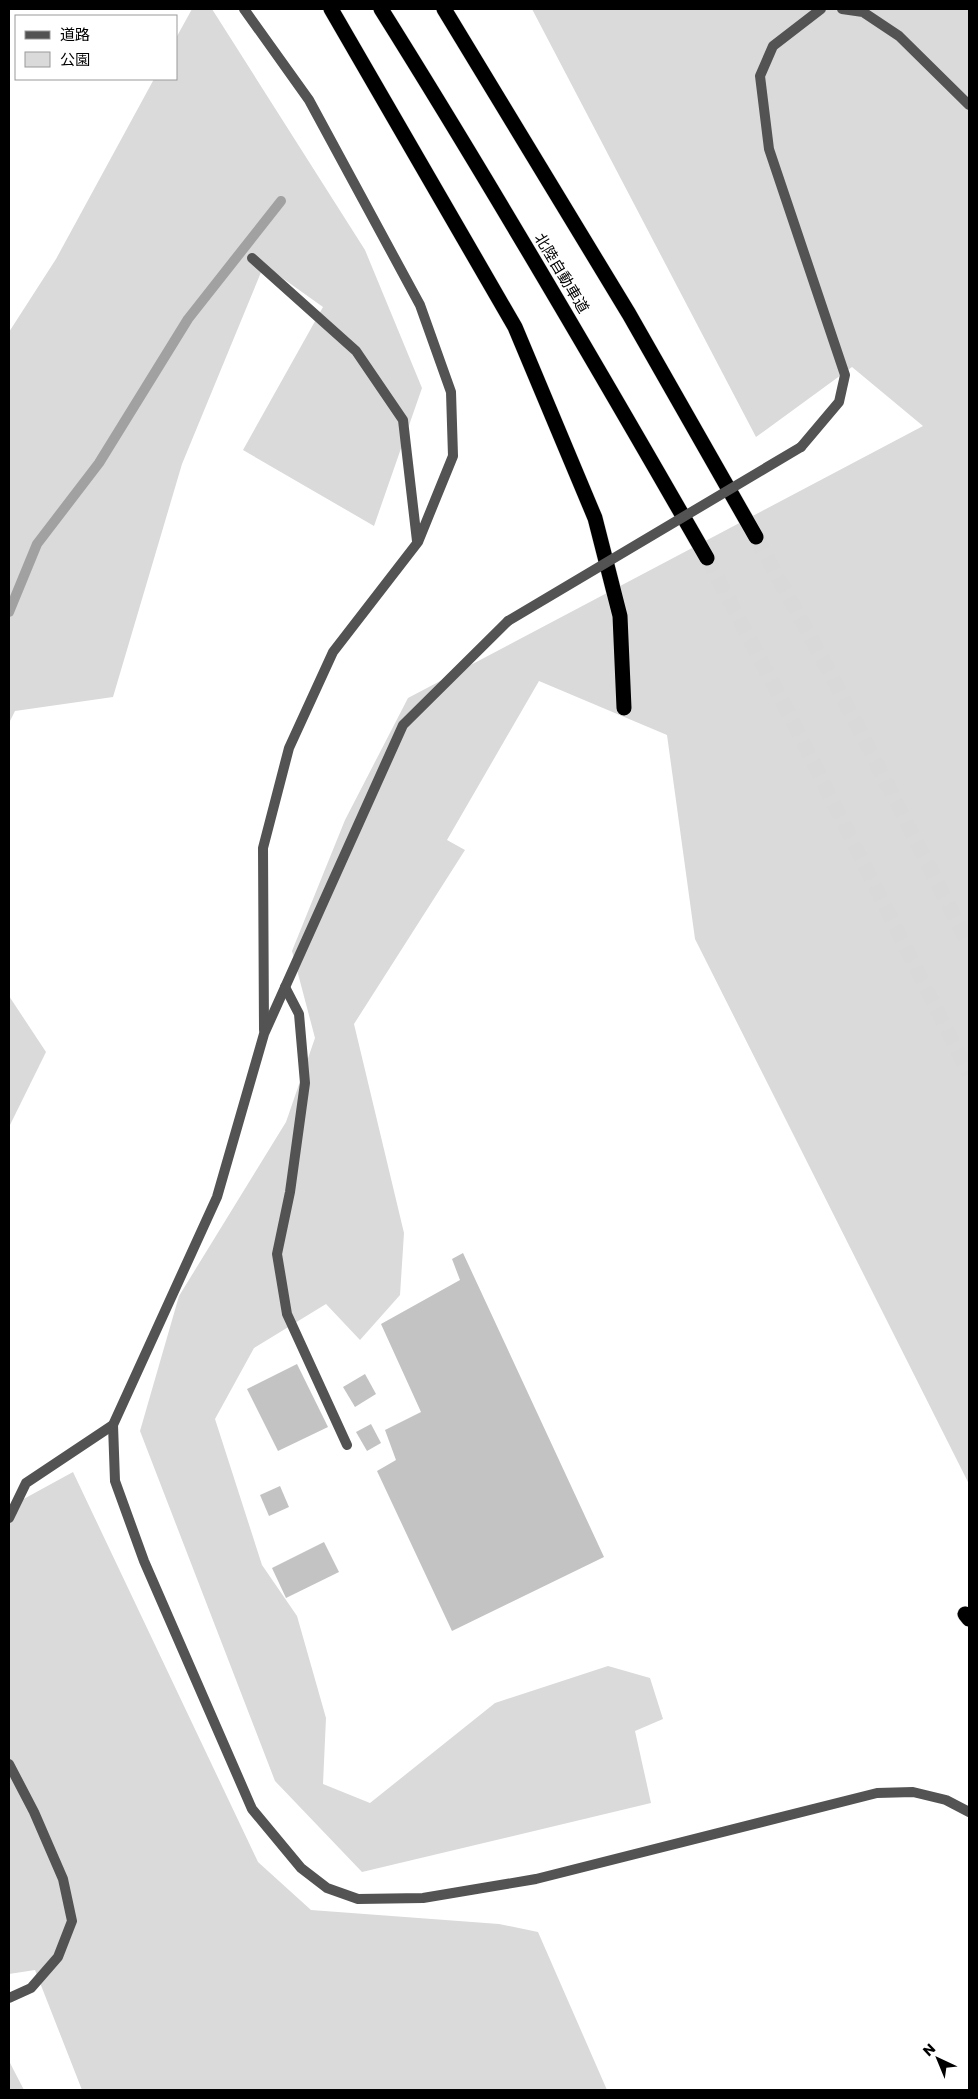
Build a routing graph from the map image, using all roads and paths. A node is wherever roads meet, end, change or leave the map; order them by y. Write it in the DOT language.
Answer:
graph roads {
  1 [pos="244,9"];
  2 [pos="330,9"];
  3 [pos="382,9"];
  4 [pos="444,9"];
  5 [pos="820,9"];
  6 [pos="842,9"];
  7 [pos="969,106"];
  8 [pos="252,258"];
  9 [pos="756,537"];
  10 [pos="418,542"];
  11 [pos="707,558"];
  12 [pos="624,708"];
  13 [pos="285,987"];
  14 [pos="264,1034"];
  15 [pos="113,1425"];
  16 [pos="347,1444"];
  17 [pos="9,1518"];
  18 [pos="9,1764"];
  19 [pos="969,1812"];
  20 [pos="9,1998"];
  1 -- 10 [label="street"];
  2 -- 12 [label="highway"];
  3 -- 11 [label="highway, 北陸自動車道"];
  4 -- 9 [label="highway"];
  5 -- 13 [label="street, bridge"];
  6 -- 7 [label="street"];
  8 -- 10 [label="street"];
  10 -- 14 [label="street"];
  13 -- 14 [label="street"];
  13 -- 16 [label="street"];
  14 -- 15 [label="street"];
  15 -- 17 [label="street"];
  15 -- 19 [label="street"];
  18 -- 20 [label="street"];
}
